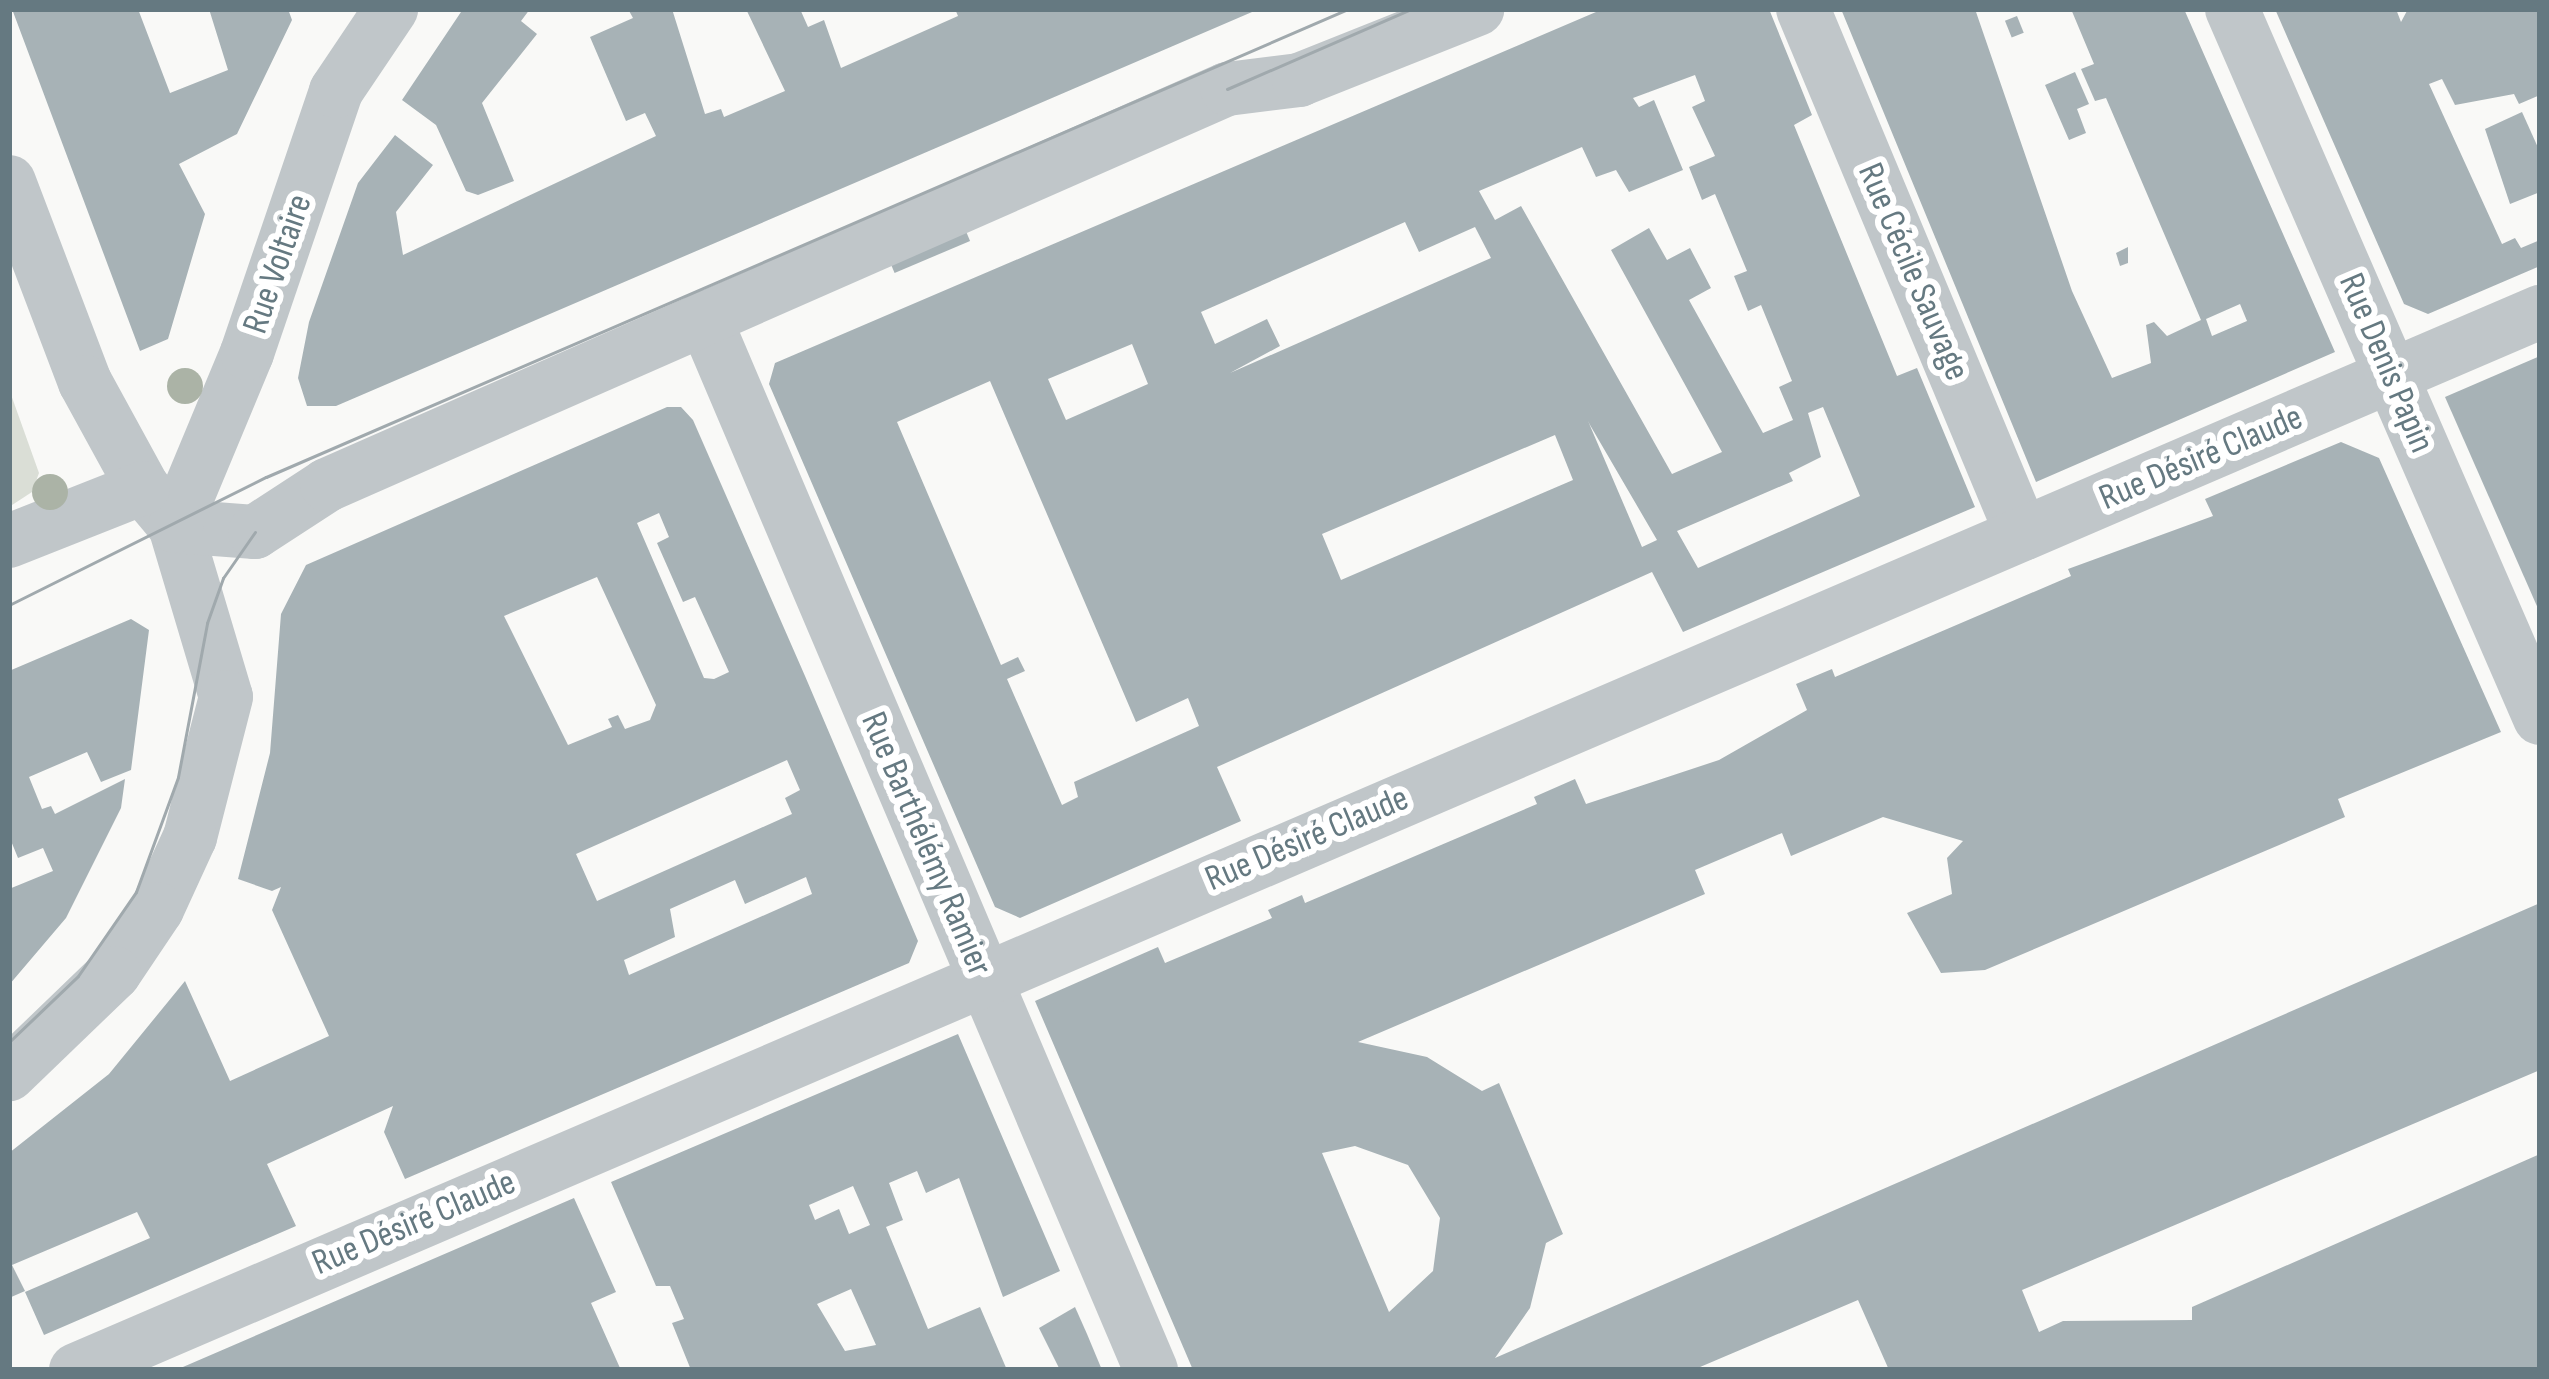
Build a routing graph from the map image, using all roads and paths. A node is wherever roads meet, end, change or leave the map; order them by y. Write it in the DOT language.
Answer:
graph roads {
  1 [pos="391,9"];
  2 [pos="1477,9"];
  3 [pos="1804,9"];
  4 [pos="2232,9"];
  5 [pos="9,182"];
  6 [pos="2540,312"];
  7 [pos="704,317"];
  8 [pos="2391,376"];
  9 [pos="159,507"];
  10 [pos="2022,534"];
  11 [pos="9,541"];
  12 [pos="2540,718"];
  13 [pos="983,977"];
  14 [pos="9,1074"];
  15 [pos="76,1370"];
  16 [pos="1151,1370"];
  1 -- 9 [label="street, Rue Voltaire"];
  2 -- 7 [label="street"];
  3 -- 10 [label="street, Rue Cécile Sauvage"];
  4 -- 8 [label="street, Rue Denis Papin"];
  5 -- 9 [label="street"];
  6 -- 8 [label="street, Rue Désiré Claude"];
  7 -- 9 [label="street"];
  7 -- 13 [label="street, Rue Barthélémy Ramier"];
  8 -- 10 [label="street, Rue Désiré Claude"];
  8 -- 12 [label="street, Rue Denis Papin"];
  9 -- 11 [label="street"];
  9 -- 14 [label="street"];
  10 -- 13 [label="street, Rue Désiré Claude"];
  13 -- 15 [label="street, Rue Désiré Claude"];
  13 -- 16 [label="street, Rue Barthélémy Ramier"];
}
